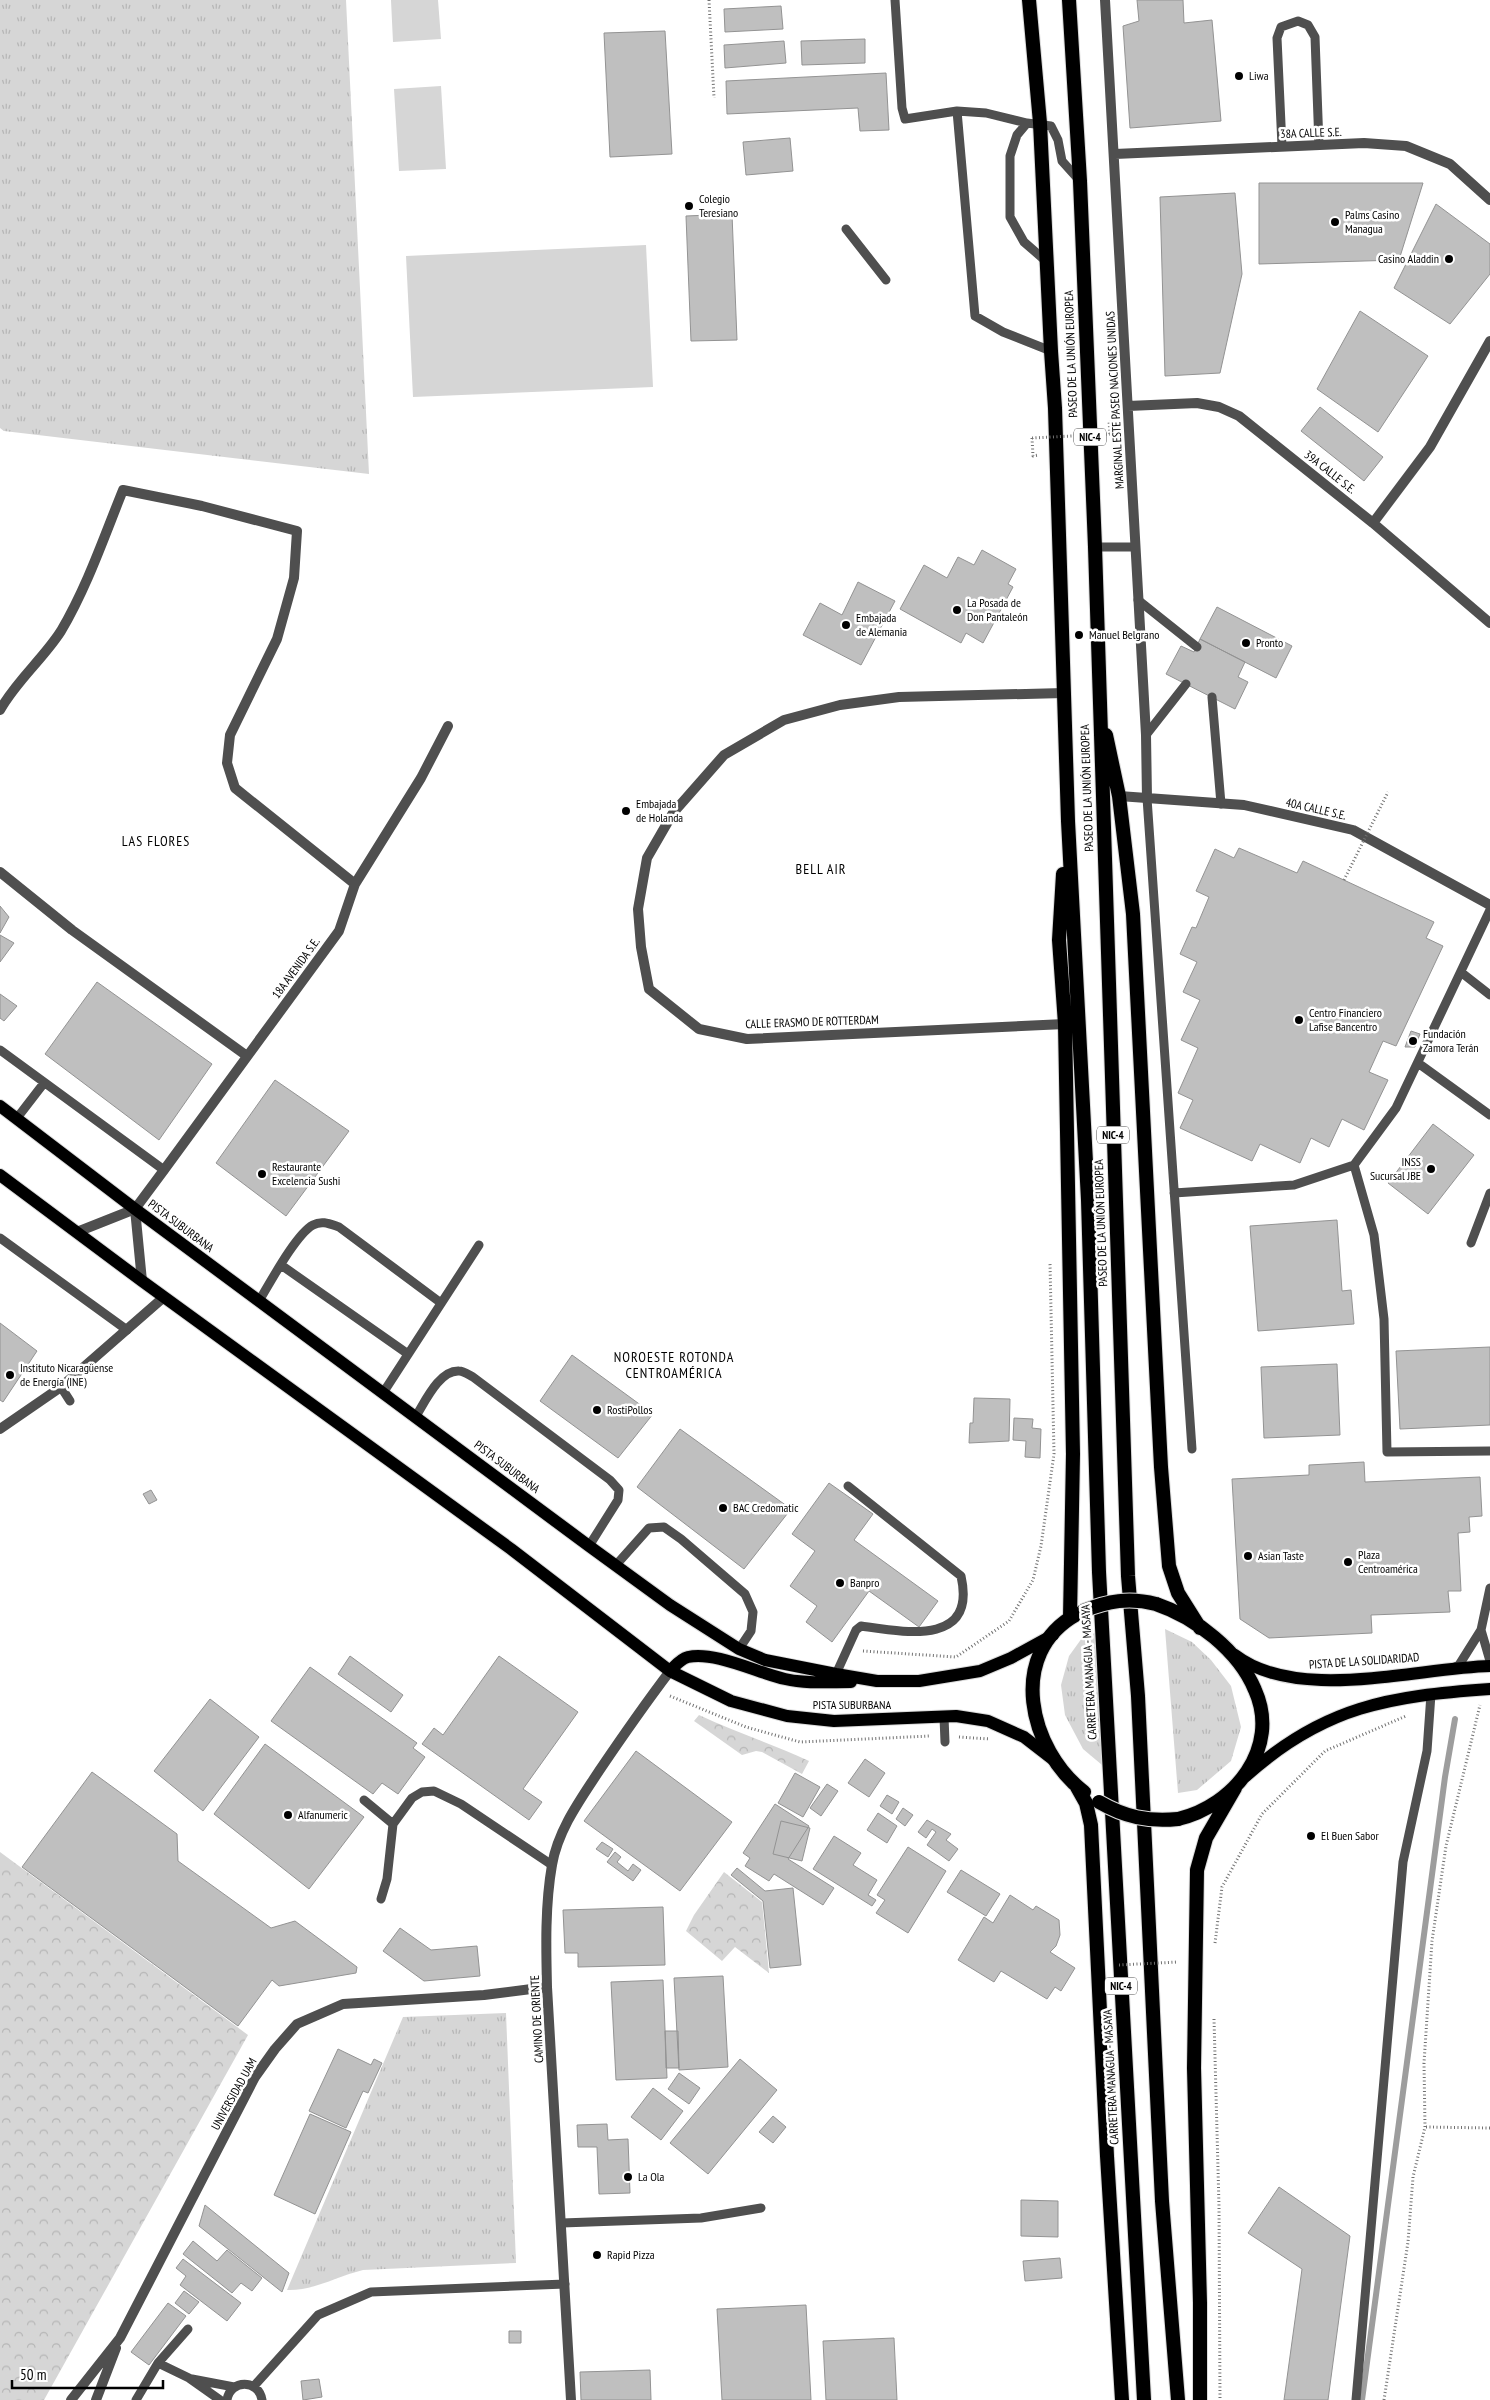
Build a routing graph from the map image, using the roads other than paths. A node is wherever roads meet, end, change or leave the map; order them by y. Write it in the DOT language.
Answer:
graph roads {
  1 [pos="895,0"];
  2 [pos="1029,0"];
  3 [pos="1070,0"];
  4 [pos="1106,0"];
  5 [pos="957,110"];
  6 [pos="1034,123"];
  7 [pos="1319,145"];
  8 [pos="1282,146"];
  9 [pos="1115,154"];
  10 [pos="1080,181"];
  11 [pos="1490,200"];
  12 [pos="846,230"];
  13 [pos="1047,262"];
  14 [pos="886,280"];
  15 [pos="1490,340"];
  16 [pos="1050,351"];
  17 [pos="1128,406"];
  18 [pos="1373,523"];
  19 [pos="1095,547"];
  20 [pos="1134,547"];
  21 [pos="1138,600"];
  22 [pos="1490,622"];
  23 [pos="1197,646"];
  24 [pos="1186,684"];
  25 [pos="1064,693"];
  26 [pos="1098,693"];
  27 [pos="1212,697"];
  28 [pos="0,710"];
  29 [pos="448,726"];
  30 [pos="1146,735"];
  31 [pos="1118,796"];
  32 [pos="1148,798"];
  33 [pos="1221,804"];
  34 [pos="1068,821"];
  35 [pos="0,872"];
  36 [pos="355,884"];
  37 [pos="1490,905"];
  38 [pos="1490,910"];
  39 [pos="1462,973"];
  40 [pos="1490,995"];
  41 [pos="1065,1024"];
  42 [pos="0,1050"];
  43 [pos="247,1056"];
  44 [pos="1418,1063"];
  45 [pos="44,1082"];
  46 [pos="0,1106"];
  47 [pos="1490,1115"];
  48 [pos="16,1118"];
  49 [pos="1354,1165"];
  50 [pos="164,1170"];
  51 [pos="0,1175"];
  52 [pos="1174,1193"];
  53 [pos="1490,1193"];
  54 [pos="135,1209"];
  55 [pos="77,1232"];
  56 [pos="0,1238"];
  57 [pos="1471,1243"];
  58 [pos="479,1245"];
  59 [pos="281,1266"];
  60 [pos="142,1281"];
  61 [pos="164,1297"];
  62 [pos="259,1301"];
  63 [pos="441,1303"];
  64 [pos="126,1330"];
  65 [pos="408,1354"];
  66 [pos="61,1387"];
  67 [pos="382,1393"];
  68 [pos="70,1401"];
  69 [pos="416,1416"];
  70 [pos="0,1429"];
  71 [pos="1192,1449"];
  72 [pos="1490,1451"];
  73 [pos="848,1486"];
  74 [pos="589,1546"];
  75 [pos="616,1565"];
  76 [pos="1100,1572"];
  77 [pos="1490,1588"];
  78 [pos="1070,1618"];
  79 [pos="1200,1628"];
  80 [pos="1481,1630"];
  81 [pos="1053,1635"];
  82 [pos="1219,1643"];
  83 [pos="739,1648"];
  84 [pos="1490,1661"];
  85 [pos="1490,1666"];
  86 [pos="1455,1667"];
  87 [pos="670,1671"];
  88 [pos="836,1674"];
  89 [pos="877,1681"];
  90 [pos="1490,1689"];
  91 [pos="1431,1694"];
  92 [pos="944,1717"];
  93 [pos="945,1742"];
  94 [pos="1055,1761"];
  95 [pos="1239,1783"];
  96 [pos="1077,1787"];
  97 [pos="364,1800"];
  98 [pos="392,1824"];
  99 [pos="552,1865"];
  100 [pos="381,1899"];
  101 [pos="547,1987"];
  102 [pos="761,2208"];
  103 [pos="562,2223"];
  104 [pos="565,2284"];
  105 [pos="188,2329"];
  106 [pos="120,2338"];
  107 [pos="158,2363"];
  108 [pos="189,2378"];
  109 [pos="254,2386"];
  110 [pos="234,2387"];
  111 [pos="71,2400"];
  112 [pos="96,2400"];
  113 [pos="136,2400"];
  114 [pos="220,2400"];
  115 [pos="227,2400"];
  116 [pos="262,2400"];
  117 [pos="570,2400"];
  118 [pos="1122,2400"];
  119 [pos="1144,2400"];
  120 [pos="1178,2400"];
  121 [pos="1200,2400"];
  122 [pos="1356,2400"];
  1 -- 5 [label="lane"];
  2 -- 6 [label="highway, PASEO DE LA UNIÓN EUROPEA / NIC-4"];
  3 -- 10 [label="highway, PASEO DE LA UNIÓN EUROPEA / NIC-4"];
  4 -- 9 [label="street, MARGINAL ESTE PASEO NACIONES UNIDAS"];
  5 -- 6 [label="lane"];
  5 -- 16 [label="lane"];
  6 -- 10 [label="lane"];
  6 -- 13 [label="highway, PASEO DE LA UNIÓN EUROPEA / NIC-4"];
  6 -- 13 [label="lane"];
  7 -- 8 [label="street, 38A CALLE S.E."];
  7 -- 8 [label="lane"];
  7 -- 11 [label="street, 38A CALLE S.E."];
  8 -- 9 [label="street, 38A CALLE S.E."];
  9 -- 17 [label="street, MARGINAL ESTE PASEO NACIONES UNIDAS"];
  10 -- 19 [label="highway, PASEO DE LA UNIÓN EUROPEA / NIC-4"];
  12 -- 14 [label="lane"];
  13 -- 16 [label="highway, PASEO DE LA UNIÓN EUROPEA / NIC-4"];
  15 -- 18 [label="street"];
  16 -- 25 [label="highway, PASEO DE LA UNIÓN EUROPEA / NIC-4"];
  17 -- 18 [label="street, 39A CALLE S.E."];
  17 -- 20 [label="street, MARGINAL ESTE PASEO NACIONES UNIDAS"];
  18 -- 22 [label="street, 39A CALLE S.E."];
  19 -- 20 [label="lane"];
  19 -- 26 [label="highway, PASEO DE LA UNIÓN EUROPEA / NIC-4"];
  20 -- 21 [label="street, MARGINAL ESTE PASEO NACIONES UNIDAS"];
  21 -- 23 [label="lane"];
  21 -- 30 [label="street, MARGINAL ESTE PASEO NACIONES UNIDAS"];
  24 -- 30 [label="lane"];
  25 -- 34 [label="highway, PASEO DE LA UNIÓN EUROPEA / NIC-4"];
  25 -- 41 [label="street, CALLE ERASMO DE ROTTERDAM"];
  26 -- 31 [label="highway"];
  26 -- 120 [label="highway, PASEO DE LA UNIÓN EUROPEA / NIC-4"];
  27 -- 33 [label="lane"];
  28 -- 36 [label="street"];
  29 -- 36 [label="street, 18A AVENIDA S.E."];
  30 -- 32 [label="street, MARGINAL ESTE PASEO NACIONES UNIDAS"];
  31 -- 32 [label="street, 40A CALLE S.E."];
  31 -- 79 [label="highway"];
  32 -- 33 [label="street, 40A CALLE S.E."];
  32 -- 52 [label="lane"];
  33 -- 37 [label="street, 40A CALLE S.E."];
  34 -- 41 [label="highway, PASEO DE LA UNIÓN EUROPEA"];
  34 -- 76 [label="highway, PASEO DE LA UNIÓN EUROPEA / NIC-4"];
  35 -- 43 [label="street"];
  36 -- 43 [label="street, 18A AVENIDA S.E."];
  38 -- 39 [label="lane"];
  39 -- 40 [label="lane"];
  39 -- 44 [label="lane"];
  41 -- 78 [label="highway, PASEO DE LA UNIÓN EUROPEA"];
  42 -- 45 [label="lane"];
  43 -- 50 [label="street, 18A AVENIDA S.E."];
  44 -- 47 [label="lane"];
  44 -- 49 [label="lane"];
  45 -- 48 [label="lane"];
  45 -- 50 [label="lane"];
  46 -- 48 [label="main road, PISTA SUBURBANA"];
  48 -- 54 [label="main road, PISTA SUBURBANA"];
  49 -- 52 [label="lane"];
  49 -- 72 [label="lane"];
  50 -- 54 [label="street, 18A AVENIDA S.E."];
  51 -- 55 [label="main road, PISTA SUBURBANA"];
  52 -- 71 [label="lane"];
  53 -- 57 [label="lane"];
  54 -- 55 [label="street"];
  54 -- 60 [label="street"];
  54 -- 62 [label="main road, PISTA SUBURBANA"];
  55 -- 60 [label="main road, PISTA SUBURBANA"];
  56 -- 64 [label="lane"];
  58 -- 63 [label="lane"];
  59 -- 62 [label="lane"];
  59 -- 63 [label="lane"];
  59 -- 65 [label="lane"];
  60 -- 61 [label="main road, PISTA SUBURBANA"];
  61 -- 64 [label="street"];
  61 -- 87 [label="main road, PISTA SUBURBANA"];
  62 -- 67 [label="main road, PISTA SUBURBANA"];
  63 -- 65 [label="lane"];
  64 -- 66 [label="street"];
  65 -- 67 [label="lane"];
  66 -- 68 [label="lane"];
  66 -- 70 [label="street"];
  67 -- 69 [label="main road, PISTA SUBURBANA"];
  69 -- 74 [label="main road, PISTA SUBURBANA"];
  69 -- 74 [label="lane"];
  73 -- 88 [label="lane"];
  74 -- 75 [label="main road, PISTA SUBURBANA"];
  75 -- 83 [label="main road, PISTA SUBURBANA"];
  75 -- 83 [label="lane"];
  76 -- 119 [label="highway, CARRETERA MANAGUA - MASAYA / NIC-4"];
  77 -- 80 [label="lane"];
  78 -- 79 [label="highway, bridge"];
  78 -- 81 [label="highway"];
  79 -- 82 [label="highway"];
  80 -- 84 [label="lane"];
  80 -- 86 [label="lane"];
  81 -- 89 [label="main road, PISTA SUBURBANA"];
  81 -- 94 [label="highway"];
  82 -- 86 [label="main road, PISTA DE LA SOLIDARIDAD"];
  82 -- 95 [label="highway"];
  83 -- 88 [label="main road, PISTA SUBURBANA"];
  85 -- 86 [label="main road, PISTA DE LA SOLIDARIDAD"];
  87 -- 89 [label="main road"];
  87 -- 92 [label="main road, PISTA SUBURBANA"];
  87 -- 99 [label="street, CAMINO DE ORIENTE"];
  88 -- 89 [label="main road, PISTA SUBURBANA"];
  90 -- 91 [label="main road"];
  91 -- 95 [label="main road"];
  91 -- 122 [label="lane"];
  92 -- 93 [label="lane"];
  92 -- 94 [label="main road, PISTA SUBURBANA"];
  94 -- 96 [label="highway"];
  95 -- 96 [label="highway, bridge"];
  95 -- 121 [label="highway"];
  96 -- 118 [label="highway"];
  97 -- 98 [label="lane"];
  98 -- 99 [label="lane"];
  98 -- 100 [label="lane"];
  99 -- 101 [label="street, CAMINO DE ORIENTE"];
  101 -- 103 [label="street, CAMINO DE ORIENTE"];
  101 -- 106 [label="street, UNIVERSIDAD UAM"];
  102 -- 103 [label="lane"];
  103 -- 104 [label="street, CAMINO DE ORIENTE"];
  104 -- 109 [label="lane"];
  104 -- 117 [label="street, CAMINO DE ORIENTE"];
  105 -- 107 [label="lane"];
  106 -- 111 [label="street, UNIVERSIDAD UAM"];
  106 -- 112 [label="street"];
  107 -- 108 [label="lane"];
  107 -- 113 [label="lane"];
  108 -- 110 [label="lane"];
  108 -- 114 [label="lane"];
  109 -- 110 [label="lane"];
  109 -- 116 [label="lane"];
  110 -- 115 [label="lane"];
}
